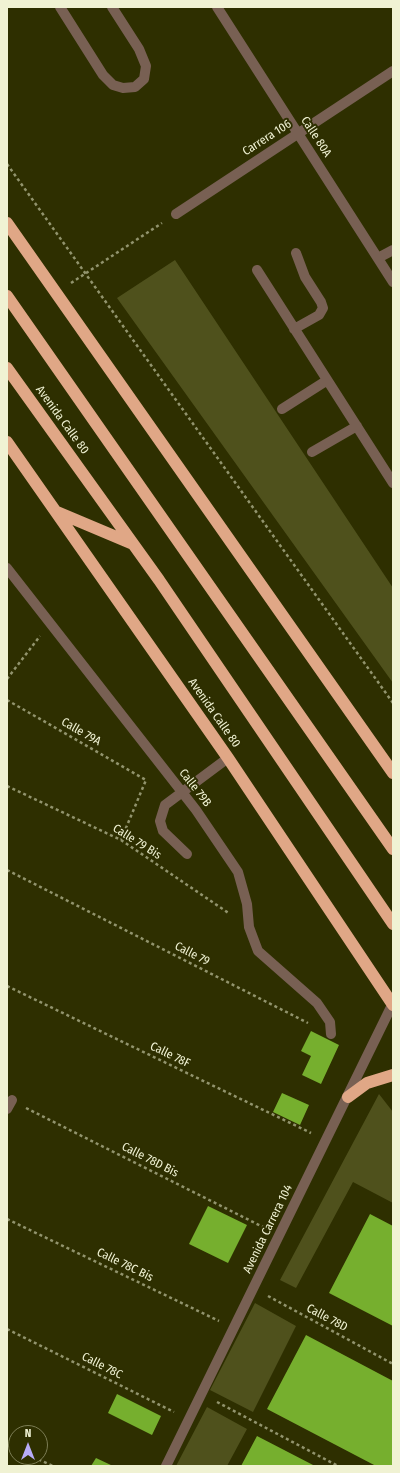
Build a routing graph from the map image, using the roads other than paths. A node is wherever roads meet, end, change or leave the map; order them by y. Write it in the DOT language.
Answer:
graph roads {
  1 [pos="60,7"];
  2 [pos="112,7"];
  3 [pos="217,7"];
  4 [pos="393,71"];
  5 [pos="298,134"];
  6 [pos="176,214"];
  7 [pos="7,223"];
  8 [pos="393,250"];
  9 [pos="296,253"];
  10 [pos="378,258"];
  11 [pos="256,270"];
  12 [pos="393,282"];
  13 [pos="7,296"];
  14 [pos="294,329"];
  15 [pos="7,368"];
  16 [pos="326,381"];
  17 [pos="282,409"];
  18 [pos="357,426"];
  19 [pos="7,442"];
  20 [pos="312,452"];
  21 [pos="391,477"];
  22 [pos="57,512"];
  23 [pos="133,544"];
  24 [pos="7,568"];
  25 [pos="377,749"];
  26 [pos="228,758"];
  27 [pos="393,764"];
  28 [pos="393,773"];
  29 [pos="182,791"];
  30 [pos="393,849"];
  31 [pos="187,854"];
  32 [pos="393,924"];
  33 [pos="393,1003"];
  34 [pos="331,1034"];
  35 [pos="393,1075"];
  36 [pos="348,1097"];
  37 [pos="166,1466"];
  1 -- 2 [label="street"];
  3 -- 5 [label="street, Calle 80A"];
  4 -- 5 [label="street, Carrera 106"];
  5 -- 6 [label="street, Carrera 106"];
  5 -- 10 [label="street, Calle 80A"];
  7 -- 25 [label="highway"];
  8 -- 10 [label="street"];
  9 -- 14 [label="street"];
  10 -- 12 [label="street, Calle 80A"];
  11 -- 14 [label="street"];
  13 -- 30 [label="highway"];
  14 -- 16 [label="street"];
  15 -- 23 [label="highway, Avenida Calle 80"];
  16 -- 17 [label="street"];
  16 -- 18 [label="street"];
  18 -- 20 [label="street"];
  18 -- 21 [label="street"];
  19 -- 22 [label="highway, Avenida Calle 80"];
  22 -- 23 [label="highway"];
  22 -- 26 [label="highway, Avenida Calle 80"];
  23 -- 32 [label="highway, Avenida Calle 80"];
  24 -- 29 [label="street, Calle 79B"];
  25 -- 27 [label="highway"];
  25 -- 28 [label="highway"];
  26 -- 29 [label="street"];
  26 -- 33 [label="highway, Avenida Calle 80"];
  29 -- 31 [label="street"];
  29 -- 34 [label="street, Calle 79B"];
  33 -- 36 [label="street, Avenida Carrera 104"];
  35 -- 36 [label="highway"];
  36 -- 37 [label="street, Avenida Carrera 104"];
}
